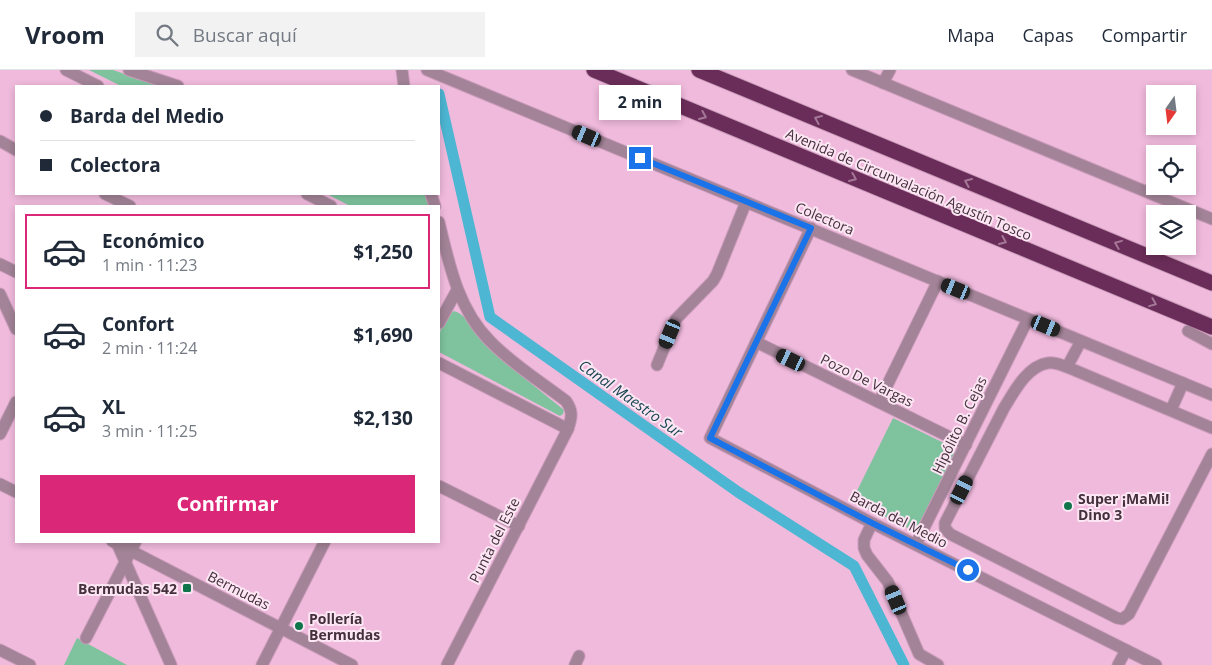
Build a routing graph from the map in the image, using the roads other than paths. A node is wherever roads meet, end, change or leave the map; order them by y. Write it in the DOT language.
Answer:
graph roads {
  1 [pos="66,70"];
  2 [pos="129,70"];
  3 [pos="402,70"];
  4 [pos="427,70"];
  5 [pos="594,70"];
  6 [pos="699,70"];
  7 [pos="852,70"];
  8 [pos="890,70"];
  9 [pos="883,83"];
  10 [pos="96,85"];
  11 [pos="174,85"];
  12 [pos="404,85"];
  13 [pos="0,141"];
  14 [pos="15,149"];
  15 [pos="107,195"];
  16 [pos="309,195"];
  17 [pos="119,200"];
  18 [pos="746,202"];
  19 [pos="329,205"];
  20 [pos="1212,219"];
  21 [pos="811,228"];
  22 [pos="440,229"];
  23 [pos="444,259"];
  24 [pos="0,264"];
  25 [pos="15,272"];
  26 [pos="938,281"];
  27 [pos="1212,283"];
  28 [pos="457,290"];
  29 [pos="0,294"];
  30 [pos="1028,319"];
  31 [pos="440,322"];
  32 [pos="15,327"];
  33 [pos="1212,327"];
  34 [pos="1188,331"];
  35 [pos="1081,341"];
  36 [pos="756,342"];
  37 [pos="1212,344"];
  38 [pos="440,364"];
  39 [pos="657,365"];
  40 [pos="1068,367"];
  41 [pos="1183,383"];
  42 [pos="1212,395"];
  43 [pos="879,402"];
  44 [pos="15,404"];
  45 [pos="1171,410"];
  46 [pos="1212,428"];
  47 [pos="568,429"];
  48 [pos="0,434"];
  49 [pos="966,444"];
  50 [pos="1212,454"];
  51 [pos="0,484"];
  52 [pos="440,487"];
  53 [pos="15,492"];
  54 [pos="872,523"];
  55 [pos="518,526"];
  56 [pos="116,543"];
  57 [pos="120,543"];
  58 [pos="325,543"];
  59 [pos="916,544"];
  60 [pos="134,546"];
  61 [pos="125,562"];
  62 [pos="281,628"];
  63 [pos="86,638"];
  64 [pos="0,650"];
  65 [pos="1126,650"];
  66 [pos="30,665"];
  67 [pos="171,665"];
  68 [pos="262,665"];
  69 [pos="352,665"];
  70 [pos="447,665"];
  71 [pos="938,665"];
  72 [pos="1118,665"];
  73 [pos="1156,665"];
  1 -- 10 [label="street"];
  2 -- 11 [label="street"];
  3 -- 12 [label="street"];
  4 -- 18 [label="street, Colectora"];
  5 -- 33 [label="highway, Avenida de Circunvalación Agustín Tosco, one-way"];
  27 -- 6 [label="highway, Avenida de Circunvalación Agustín Tosco, one-way"];
  7 -- 9 [label="street"];
  8 -- 9 [label="street"];
  9 -- 20 [label="street"];
  13 -- 14 [label="street"];
  15 -- 17 [label="street"];
  16 -- 19 [label="street"];
  18 -- 21 [label="street, Colectora"];
  18 -- 39 [label="street"];
  21 -- 26 [label="street, Colectora"];
  21 -- 36 [label="street"];
  22 -- 23 [label="street"];
  23 -- 28 [label="street"];
  24 -- 25 [label="street"];
  26 -- 30 [label="street, Colectora"];
  26 -- 43 [label="street"];
  28 -- 31 [label="street"];
  28 -- 47 [label="street"];
  29 -- 32 [label="street"];
  30 -- 35 [label="street, Colectora"];
  30 -- 49 [label="street, Hipólito B. Cejas"];
  34 -- 37 [label="street"];
  35 -- 40 [label="street"];
  35 -- 41 [label="street, Colectora"];
  36 -- 43 [label="street, Pozo De Vargas"];
  36 -- 54 [label="street, Barda del Medio"];
  38 -- 47 [label="street"];
  40 -- 45 [label="street"];
  40 -- 50 [label="street"];
  41 -- 42 [label="street, Colectora"];
  41 -- 45 [label="street"];
  43 -- 49 [label="street, Pozo De Vargas"];
  44 -- 48 [label="street"];
  45 -- 46 [label="street"];
  47 -- 55 [label="street, Punta del Este"];
  49 -- 59 [label="street, Hipólito B. Cejas"];
  51 -- 53 [label="street"];
  52 -- 55 [label="street"];
  54 -- 59 [label="street, Barda del Medio"];
  54 -- 71 [label="street"];
  55 -- 70 [label="street, Punta del Este"];
  56 -- 61 [label="street"];
  57 -- 60 [label="street, Bermudas"];
  58 -- 62 [label="street"];
  59 -- 65 [label="street, Barda del Medio"];
  60 -- 61 [label="street"];
  60 -- 62 [label="street, Bermudas"];
  61 -- 63 [label="street"];
  61 -- 67 [label="street"];
  62 -- 68 [label="street"];
  62 -- 69 [label="street, Bermudas"];
  64 -- 66 [label="street"];
  65 -- 72 [label="street"];
  65 -- 73 [label="street, Barda del Medio"];
}
